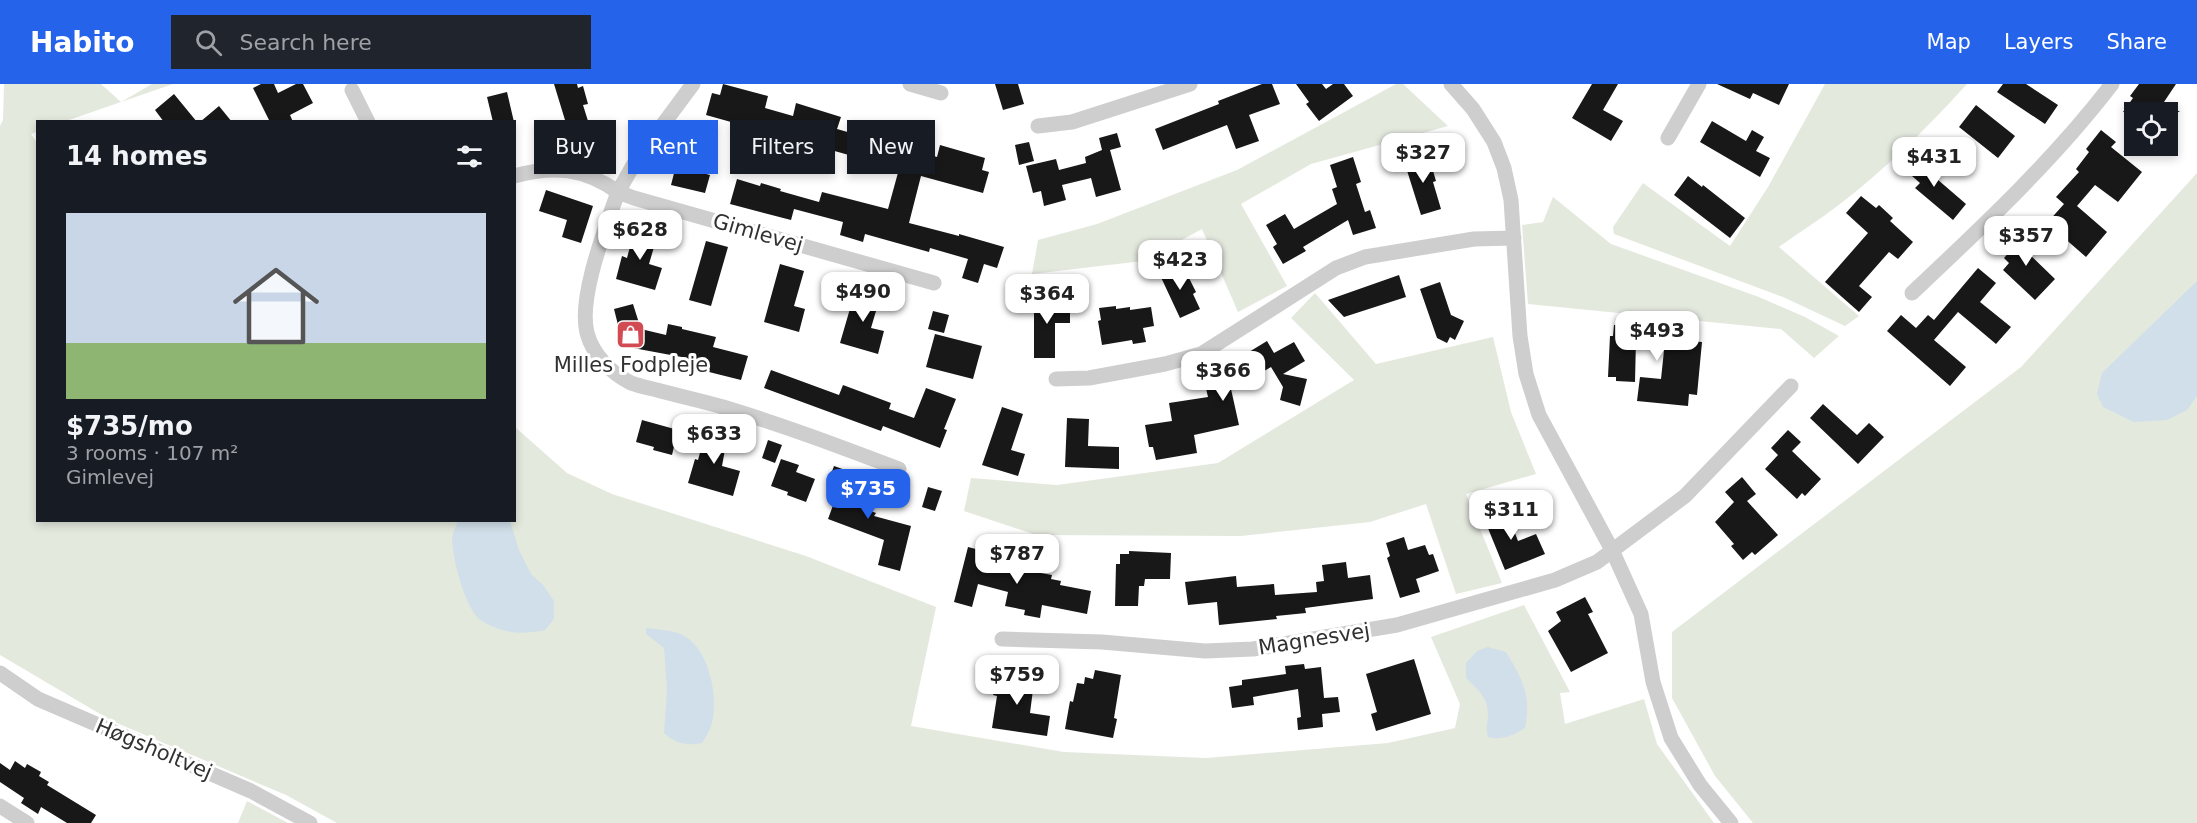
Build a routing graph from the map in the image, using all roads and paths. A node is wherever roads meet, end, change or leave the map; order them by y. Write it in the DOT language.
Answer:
graph roads {
  1 [pos="693,84"];
  2 [pos="910,84"];
  3 [pos="1190,84"];
  4 [pos="1451,84"];
  5 [pos="1699,84"];
  6 [pos="2112,84"];
  7 [pos="352,90"];
  8 [pos="941,93"];
  9 [pos="367,120"];
  10 [pos="1038,126"];
  11 [pos="1668,138"];
  12 [pos="516,175"];
  13 [pos="618,192"];
  14 [pos="1514,238"];
  15 [pos="934,283"];
  16 [pos="1912,293"];
  17 [pos="1056,379"];
  18 [pos="1791,386"];
  19 [pos="899,470"];
  20 [pos="1612,550"];
  21 [pos="1002,639"];
  22 [pos="0,673"];
  23 [pos="0,806"];
  24 [pos="27,823"];
  25 [pos="310,823"];
  26 [pos="1731,823"];
  1 -- 13 [label="street"];
  2 -- 8 [label="street"];
  3 -- 10 [label="street"];
  4 -- 14 [label="street"];
  5 -- 11 [label="street"];
  6 -- 16 [label="street"];
  7 -- 9 [label="street"];
  12 -- 13 [label="street, Gimlevej"];
  13 -- 15 [label="street, Gimlevej"];
  13 -- 19 [label="street"];
  14 -- 17 [label="street"];
  14 -- 20 [label="street"];
  18 -- 20 [label="street, Magnesvej"];
  20 -- 21 [label="street, Magnesvej"];
  20 -- 26 [label="street"];
  22 -- 25 [label="street, Høgsholtvej"];
  23 -- 24 [label="street"];
}
